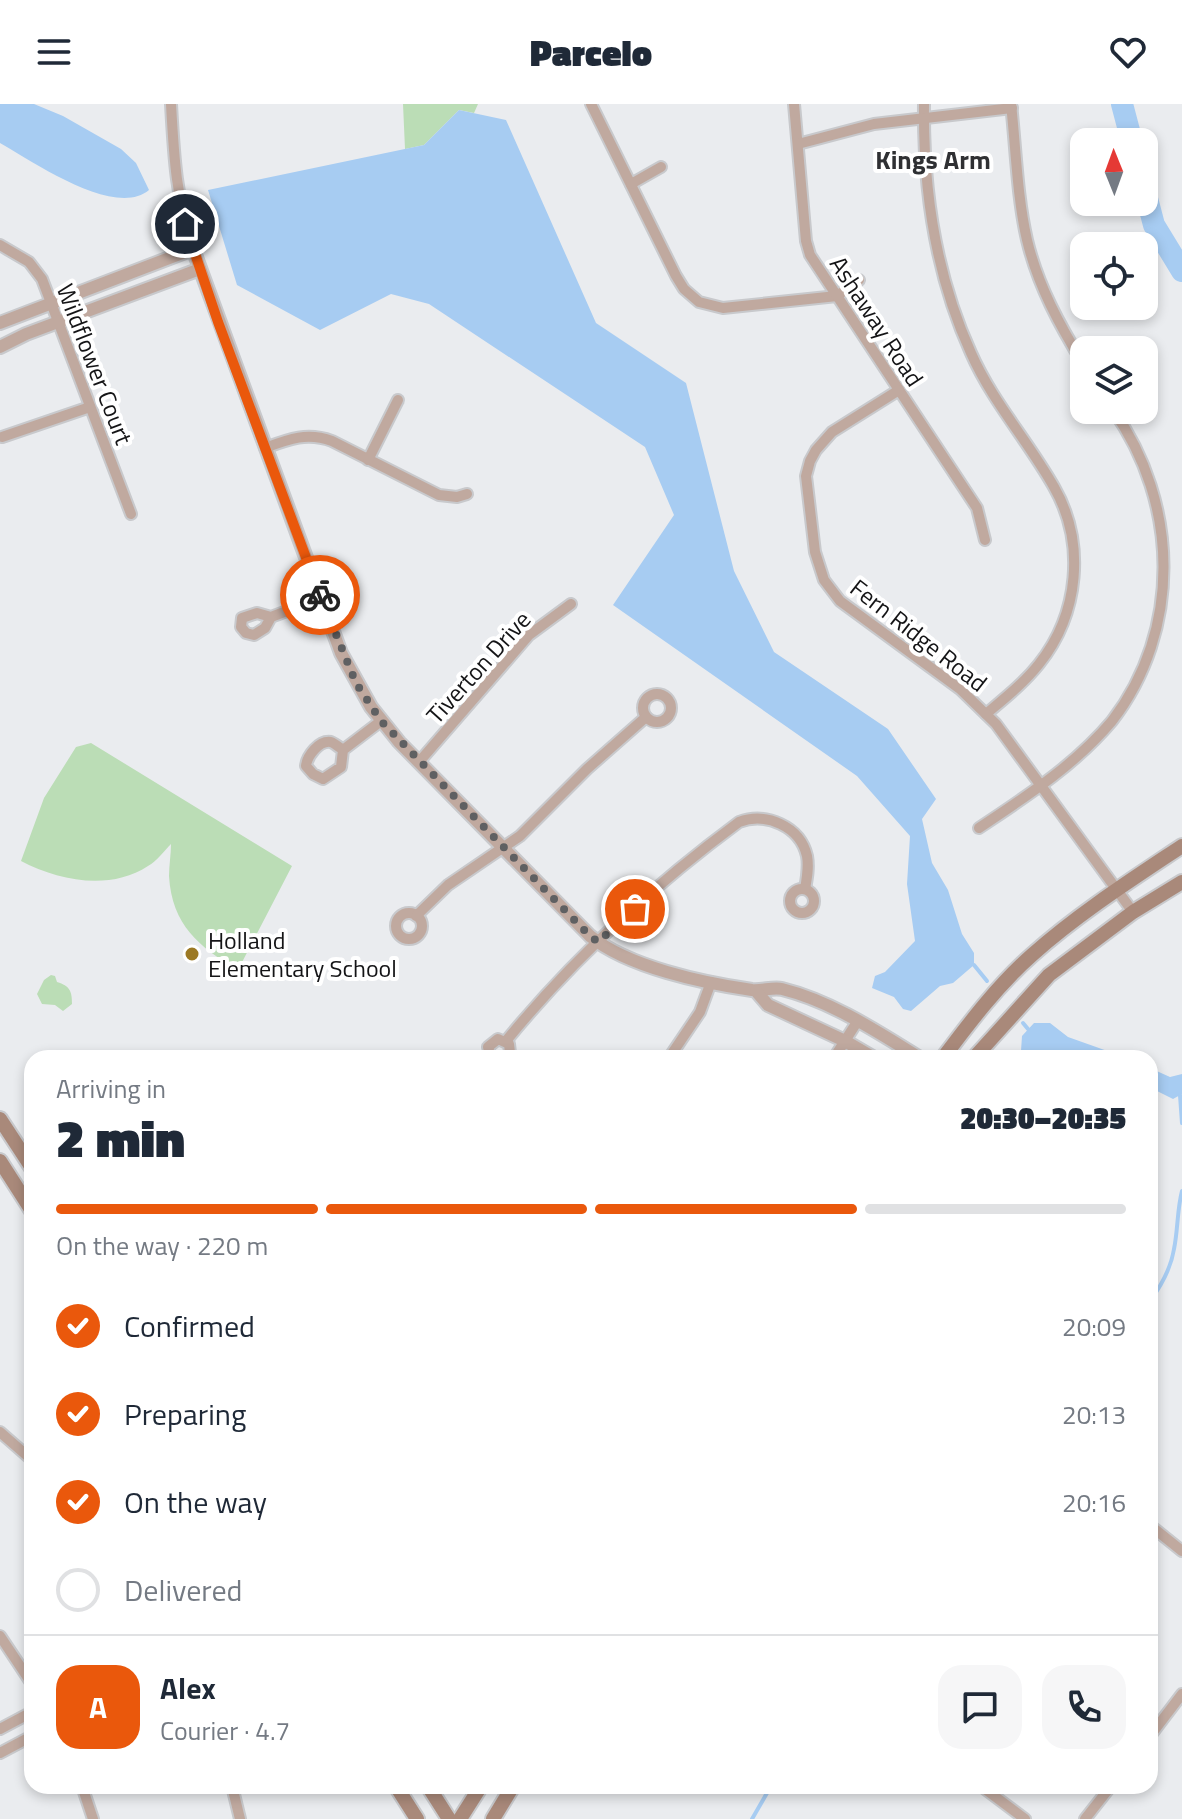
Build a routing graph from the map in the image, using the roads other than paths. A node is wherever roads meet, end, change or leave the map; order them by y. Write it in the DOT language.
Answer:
graph roads {
  1 [pos="171,104"];
  2 [pos="591,104"];
  3 [pos="794,104"];
  4 [pos="924,104"];
  5 [pos="1012,106"];
  6 [pos="923,118"];
  7 [pos="798,144"];
  8 [pos="661,167"];
  9 [pos="631,184"];
  10 [pos="0,245"];
  11 [pos="193,249"];
  12 [pos="200,269"];
  13 [pos="859,280"];
  14 [pos="837,296"];
  15 [pos="52,304"];
  16 [pos="59,322"];
  17 [pos="0,323"];
  18 [pos="1070,341"];
  19 [pos="0,347"];
  20 [pos="899,390"];
  21 [pos="398,400"];
  22 [pos="90,407"];
  23 [pos="1121,424"];
  24 [pos="2,437"];
  25 [pos="265,448"];
  26 [pos="368,460"];
  27 [pos="467,494"];
  28 [pos="131,514"];
  29 [pos="985,540"];
  30 [pos="321,598"];
  31 [pos="571,604"];
  32 [pos="271,617"];
  33 [pos="986,714"];
  34 [pos="646,717"];
  35 [pos="381,721"];
  36 [pos="343,750"];
  37 [pos="419,762"];
  38 [pos="1041,786"];
  39 [pos="979,828"];
  40 [pos="1182,846"];
  41 [pos="503,847"];
  42 [pos="1182,882"];
  43 [pos="805,889"];
  44 [pos="1117,890"];
  45 [pos="1133,912"];
  46 [pos="416,916"];
  47 [pos="598,942"];
  48 [pos="711,982"];
  49 [pos="756,991"];
  50 [pos="857,1022"];
  51 [pos="506,1041"];
  52 [pos="845,1041"];
  53 [pos="488,1050"];
  54 [pos="509,1050"];
  55 [pos="674,1050"];
  56 [pos="839,1050"];
  57 [pos="860,1050"];
  58 [pos="906,1050"];
  59 [pos="949,1050"];
  60 [pos="981,1050"];
  61 [pos="0,1119"];
  62 [pos="24,1156"];
  63 [pos="0,1162"];
  64 [pos="24,1199"];
  65 [pos="0,1432"];
  66 [pos="24,1453"];
  67 [pos="1158,1532"];
  68 [pos="1182,1551"];
  69 [pos="0,1636"];
  70 [pos="24,1672"];
  71 [pos="1182,1694"];
  72 [pos="24,1716"];
  73 [pos="1158,1721"];
  74 [pos="0,1729"];
  75 [pos="24,1740"];
  76 [pos="0,1753"];
  77 [pos="85,1794"];
  78 [pos="234,1794"];
  79 [pos="401,1794"];
  80 [pos="433,1794"];
  81 [pos="476,1794"];
  82 [pos="508,1794"];
  83 [pos="992,1794"];
  84 [pos="1105,1794"];
  85 [pos="93,1819"];
  86 [pos="240,1819"];
  87 [pos="417,1819"];
  88 [pos="449,1819"];
  89 [pos="460,1819"];
  90 [pos="493,1819"];
  91 [pos="1025,1819"];
  92 [pos="1085,1819"];
  1 -- 11 [label="street"];
  2 -- 9 [label="street"];
  3 -- 7 [label="street, Ashaway Road"];
  4 -- 6 [label="street"];
  5 -- 6 [label="street"];
  5 -- 18 [label="street"];
  6 -- 7 [label="street"];
  6 -- 33 [label="street"];
  7 -- 14 [label="street, Ashaway Road"];
  8 -- 9 [label="street"];
  9 -- 14 [label="street"];
  10 -- 15 [label="street, Wildflower Court"];
  11 -- 12 [label="street"];
  11 -- 15 [label="street"];
  12 -- 16 [label="street"];
  12 -- 25 [label="street"];
  13 -- 14 [label="street"];
  14 -- 20 [label="street, Ashaway Road"];
  15 -- 16 [label="street, Wildflower Court"];
  15 -- 17 [label="street"];
  16 -- 19 [label="street"];
  16 -- 22 [label="street, Wildflower Court"];
  20 -- 29 [label="street, Ashaway Road"];
  20 -- 33 [label="street, Fern Ridge Road"];
  21 -- 26 [label="street"];
  22 -- 24 [label="street"];
  22 -- 28 [label="street, Wildflower Court"];
  23 -- 38 [label="street"];
  25 -- 26 [label="street"];
  25 -- 30 [label="street"];
  26 -- 27 [label="street"];
  30 -- 32 [label="street"];
  30 -- 35 [label="street"];
  31 -- 37 [label="street, Tiverton Drive"];
  33 -- 38 [label="street, Fern Ridge Road"];
  34 -- 41 [label="street"];
  35 -- 36 [label="street"];
  35 -- 37 [label="street"];
  37 -- 41 [label="street"];
  38 -- 39 [label="street"];
  38 -- 44 [label="street, Fern Ridge Road"];
  40 -- 44 [label="main road"];
  41 -- 46 [label="street"];
  41 -- 47 [label="street"];
  42 -- 45 [label="main road"];
  43 -- 47 [label="street"];
  44 -- 45 [label="street, Fern Ridge Road"];
  44 -- 59 [label="main road"];
  45 -- 60 [label="main road"];
  47 -- 48 [label="street"];
  47 -- 51 [label="street"];
  48 -- 49 [label="street"];
  48 -- 55 [label="street"];
  49 -- 50 [label="street"];
  49 -- 52 [label="street"];
  50 -- 52 [label="street"];
  50 -- 58 [label="street"];
  51 -- 53 [label="street"];
  51 -- 54 [label="street"];
  52 -- 56 [label="street"];
  52 -- 57 [label="street"];
  61 -- 62 [label="main road"];
  63 -- 64 [label="main road"];
  65 -- 66 [label="street"];
  67 -- 68 [label="street"];
  69 -- 70 [label="street"];
  71 -- 73 [label="street"];
  72 -- 74 [label="street"];
  75 -- 76 [label="street"];
  77 -- 85 [label="street"];
  78 -- 86 [label="street"];
  79 -- 87 [label="main road"];
  80 -- 88 [label="main road"];
  81 -- 89 [label="main road"];
  82 -- 90 [label="main road"];
  83 -- 91 [label="street"];
  84 -- 92 [label="street"];
}
